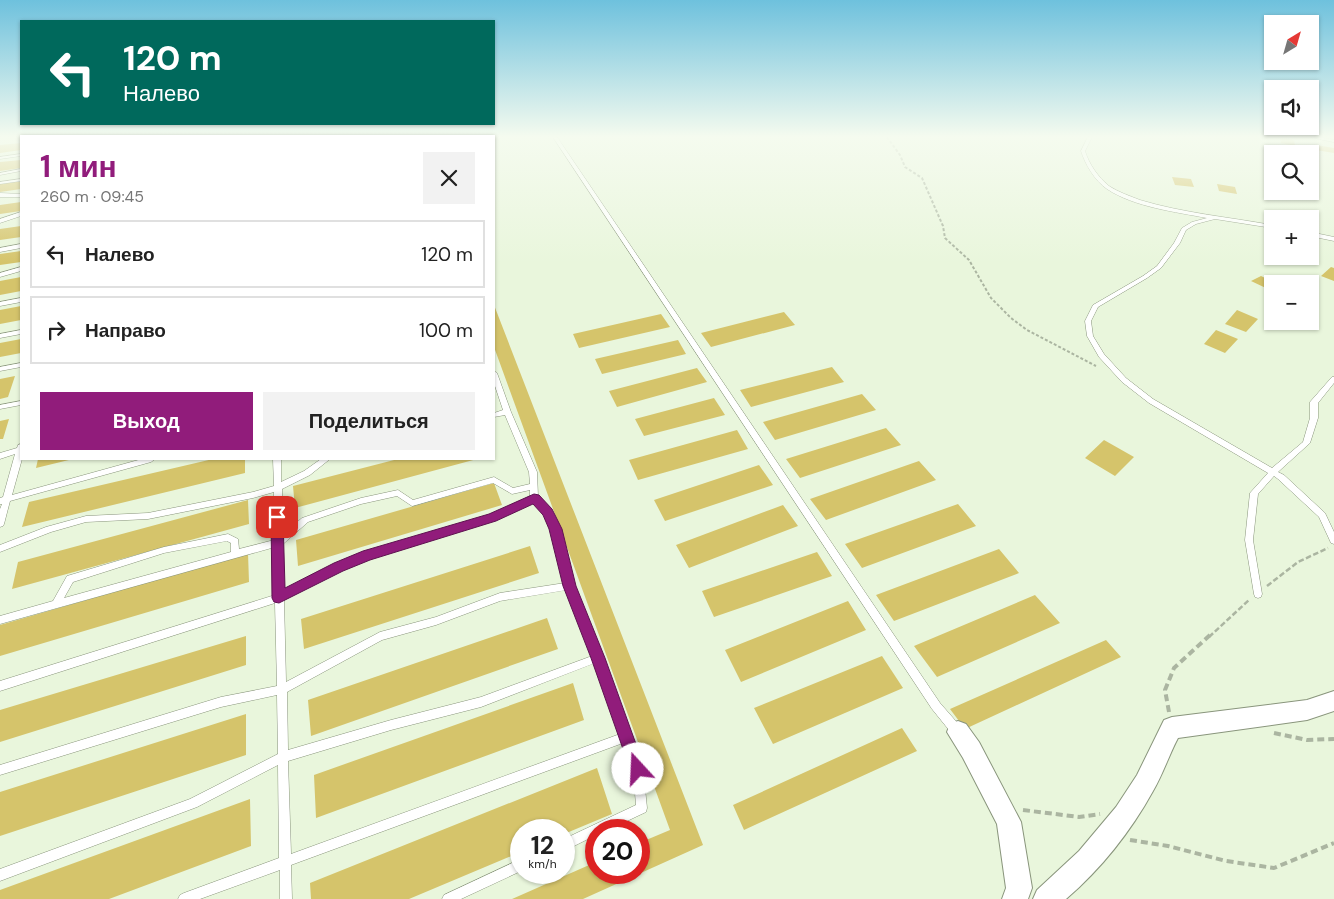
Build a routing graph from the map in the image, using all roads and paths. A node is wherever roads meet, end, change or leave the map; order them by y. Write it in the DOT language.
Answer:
graph roads {
  1 [pos="583,179"];
  2 [pos="922,179"];
  3 [pos="1101,179"];
  4 [pos="20,180"];
  5 [pos="0,183"];
  6 [pos="0,196"];
  7 [pos="20,196"];
  8 [pos="20,214"];
  9 [pos="1215,217"];
  10 [pos="0,221"];
  11 [pos="1264,225"];
  12 [pos="1319,236"];
  13 [pos="1334,240"];
  14 [pos="20,246"];
  15 [pos="0,250"];
  16 [pos="20,269"];
  17 [pos="0,275"];
  18 [pos="20,300"];
  19 [pos="0,304"];
  20 [pos="20,332"];
  21 [pos="0,336"];
  22 [pos="20,365"];
  23 [pos="0,369"];
  24 [pos="1334,379"];
  25 [pos="1124,380"];
  26 [pos="496,384"];
  27 [pos="20,403"];
  28 [pos="0,407"];
  29 [pos="508,412"];
  30 [pos="495,415"];
  31 [pos="20,449"];
  32 [pos="20,452"];
  33 [pos="0,456"];
  34 [pos="147,460"];
  35 [pos="277,460"];
  36 [pos="325,460"];
  37 [pos="1272,473"];
  38 [pos="534,486"];
  39 [pos="277,488"];
  40 [pos="534,498"];
  41 [pos="4,500"];
  42 [pos="0,524"];
  43 [pos="1334,541"];
  44 [pos="278,544"];
  45 [pos="1334,545"];
  46 [pos="0,549"];
  47 [pos="235,554"];
  48 [pos="570,586"];
  49 [pos="1258,594"];
  50 [pos="279,598"];
  51 [pos="56,605"];
  52 [pos="0,620"];
  53 [pos="598,658"];
  54 [pos="0,686"];
  55 [pos="281,690"];
  56 [pos="1334,701"];
  57 [pos="1172,728"];
  58 [pos="958,732"];
  59 [pos="1269,732"];
  60 [pos="626,737"];
  61 [pos="1334,739"];
  62 [pos="283,756"];
  63 [pos="0,770"];
  64 [pos="1000,805"];
  65 [pos="1128,809"];
  66 [pos="575,840"];
  67 [pos="1334,843"];
  68 [pos="1099,847"];
  69 [pos="285,861"];
  70 [pos="510,870"];
  71 [pos="0,875"];
  72 [pos="184,899"];
  73 [pos="286,899"];
  74 [pos="448,899"];
  75 [pos="1016,899"];
  76 [pos="1046,899"];
  1 -- 58 [label="lane"];
  2 -- 25 [label="path"];
  3 -- 9 [label="lane"];
  4 -- 5 [label="lane"];
  6 -- 7 [label="lane"];
  8 -- 10 [label="lane"];
  9 -- 11 [label="lane"];
  9 -- 25 [label="lane"];
  12 -- 13 [label="lane"];
  14 -- 15 [label="lane"];
  16 -- 17 [label="lane"];
  18 -- 19 [label="lane"];
  20 -- 21 [label="lane"];
  22 -- 23 [label="lane"];
  24 -- 37 [label="lane"];
  25 -- 37 [label="lane"];
  26 -- 29 [label="lane"];
  27 -- 28 [label="lane"];
  29 -- 30 [label="lane"];
  29 -- 38 [label="lane"];
  31 -- 33 [label="lane"];
  32 -- 41 [label="lane"];
  34 -- 41 [label="lane"];
  35 -- 39 [label="lane"];
  36 -- 39 [label="lane"];
  37 -- 43 [label="lane"];
  37 -- 49 [label="lane"];
  38 -- 40 [label="lane"];
  38 -- 44 [label="lane"];
  39 -- 44 [label="lane"];
  39 -- 46 [label="lane"];
  40 -- 48 [label="lane"];
  40 -- 50 [label="lane"];
  41 -- 42 [label="lane"];
  44 -- 47 [label="lane"];
  44 -- 50 [label="lane"];
  45 -- 49 [label="path"];
  47 -- 51 [label="lane"];
  47 -- 51 [label="lane"];
  48 -- 53 [label="lane"];
  48 -- 55 [label="lane"];
  49 -- 57 [label="path"];
  50 -- 54 [label="lane"];
  50 -- 55 [label="lane"];
  51 -- 52 [label="lane"];
  53 -- 60 [label="lane"];
  53 -- 62 [label="lane"];
  55 -- 62 [label="lane"];
  55 -- 63 [label="lane"];
  56 -- 57 [label="street"];
  57 -- 65 [label="street"];
  58 -- 64 [label="street"];
  59 -- 61 [label="path"];
  60 -- 66 [label="lane"];
  60 -- 69 [label="lane"];
  62 -- 69 [label="lane"];
  62 -- 71 [label="lane"];
  64 -- 65 [label="path"];
  64 -- 75 [label="street"];
  65 -- 68 [label="street"];
  67 -- 68 [label="path"];
  68 -- 76 [label="street"];
  69 -- 72 [label="lane"];
  69 -- 73 [label="lane"];
  70 -- 74 [label="lane"];
}
